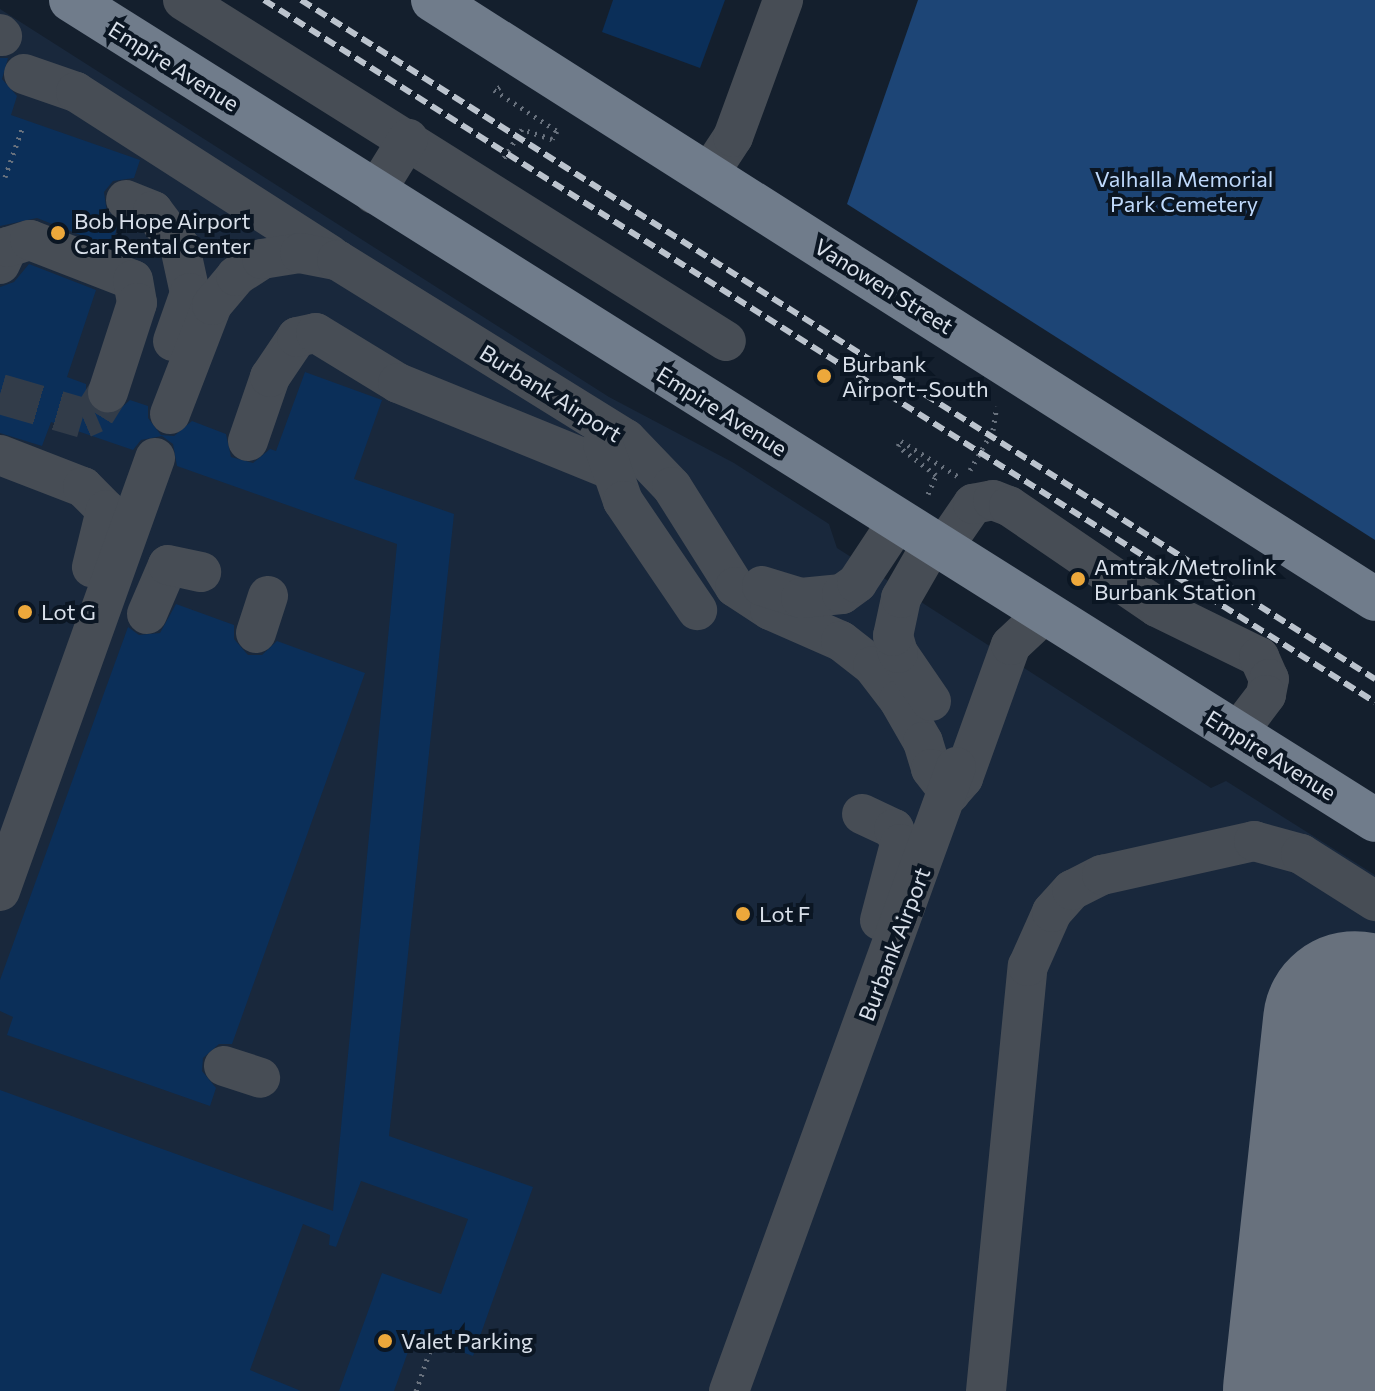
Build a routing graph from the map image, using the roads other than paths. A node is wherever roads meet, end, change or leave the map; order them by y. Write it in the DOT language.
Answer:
graph roads {
  1 [pos="71,0"];
  2 [pos="183,0"];
  3 [pos="433,0"];
  4 [pos="783,0"];
  5 [pos="14,52"];
  6 [pos="408,139"];
  7 [pos="708,175"];
  8 [pos="374,194"];
  9 [pos="126,200"];
  10 [pos="593,257"];
  11 [pos="337,260"];
  12 [pos="0,264"];
  13 [pos="559,310"];
  14 [pos="726,341"];
  15 [pos="108,392"];
  16 [pos="596,420"];
  17 [pos="248,441"];
  18 [pos="0,455"];
  19 [pos="155,458"];
  20 [pos="612,470"];
  21 [pos="924,538"];
  22 [pos="201,572"];
  23 [pos="728,573"];
  24 [pos="268,596"];
  25 [pos="1375,599"];
  26 [pos="697,610"];
  27 [pos="147,614"];
  28 [pos="1044,614"];
  29 [pos="256,633"];
  30 [pos="87,647"];
  31 [pos="1237,733"];
  32 [pos="950,793"];
  33 [pos="862,814"];
  34 [pos="1375,820"];
  35 [pos="0,891"];
  36 [pos="1375,901"];
  37 [pos="870,1006"];
  38 [pos="736,1375"];
  39 [pos="701,1391"];
  40 [pos="986,1391"];
  1 -- 8 [label="main road, Empire Avenue"];
  2 -- 6 [label="lane"];
  3 -- 7 [label="main road, Vanowen Street"];
  4 -- 7 [label="lane"];
  5 -- 11 [label="lane"];
  6 -- 8 [label="lane"];
  6 -- 10 [label="lane"];
  7 -- 25 [label="main road, Vanowen Street"];
  8 -- 13 [label="main road, Empire Avenue"];
  9 -- 11 [label="lane, Burbank Airport"];
  10 -- 13 [label="lane"];
  10 -- 14 [label="lane"];
  11 -- 16 [label="lane, Burbank Airport"];
  12 -- 15 [label="lane"];
  13 -- 21 [label="main road, Empire Avenue"];
  16 -- 20 [label="lane"];
  16 -- 23 [label="lane, Burbank Airport"];
  17 -- 20 [label="lane"];
  18 -- 30 [label="lane"];
  19 -- 30 [label="lane"];
  20 -- 26 [label="lane"];
  21 -- 23 [label="lane"];
  21 -- 28 [label="main road, Empire Avenue"];
  21 -- 31 [label="lane"];
  21 -- 32 [label="lane"];
  22 -- 27 [label="lane"];
  23 -- 32 [label="lane, Burbank Airport"];
  24 -- 29 [label="lane"];
  28 -- 31 [label="main road, Empire Avenue"];
  28 -- 32 [label="lane"];
  30 -- 35 [label="lane"];
  31 -- 34 [label="main road, Empire Avenue"];
  32 -- 37 [label="lane, Burbank Airport"];
  33 -- 37 [label="lane"];
  36 -- 40 [label="lane"];
  37 -- 38 [label="lane, Burbank Airport"];
  38 -- 39 [label="lane, Burbank Airport"];
}
